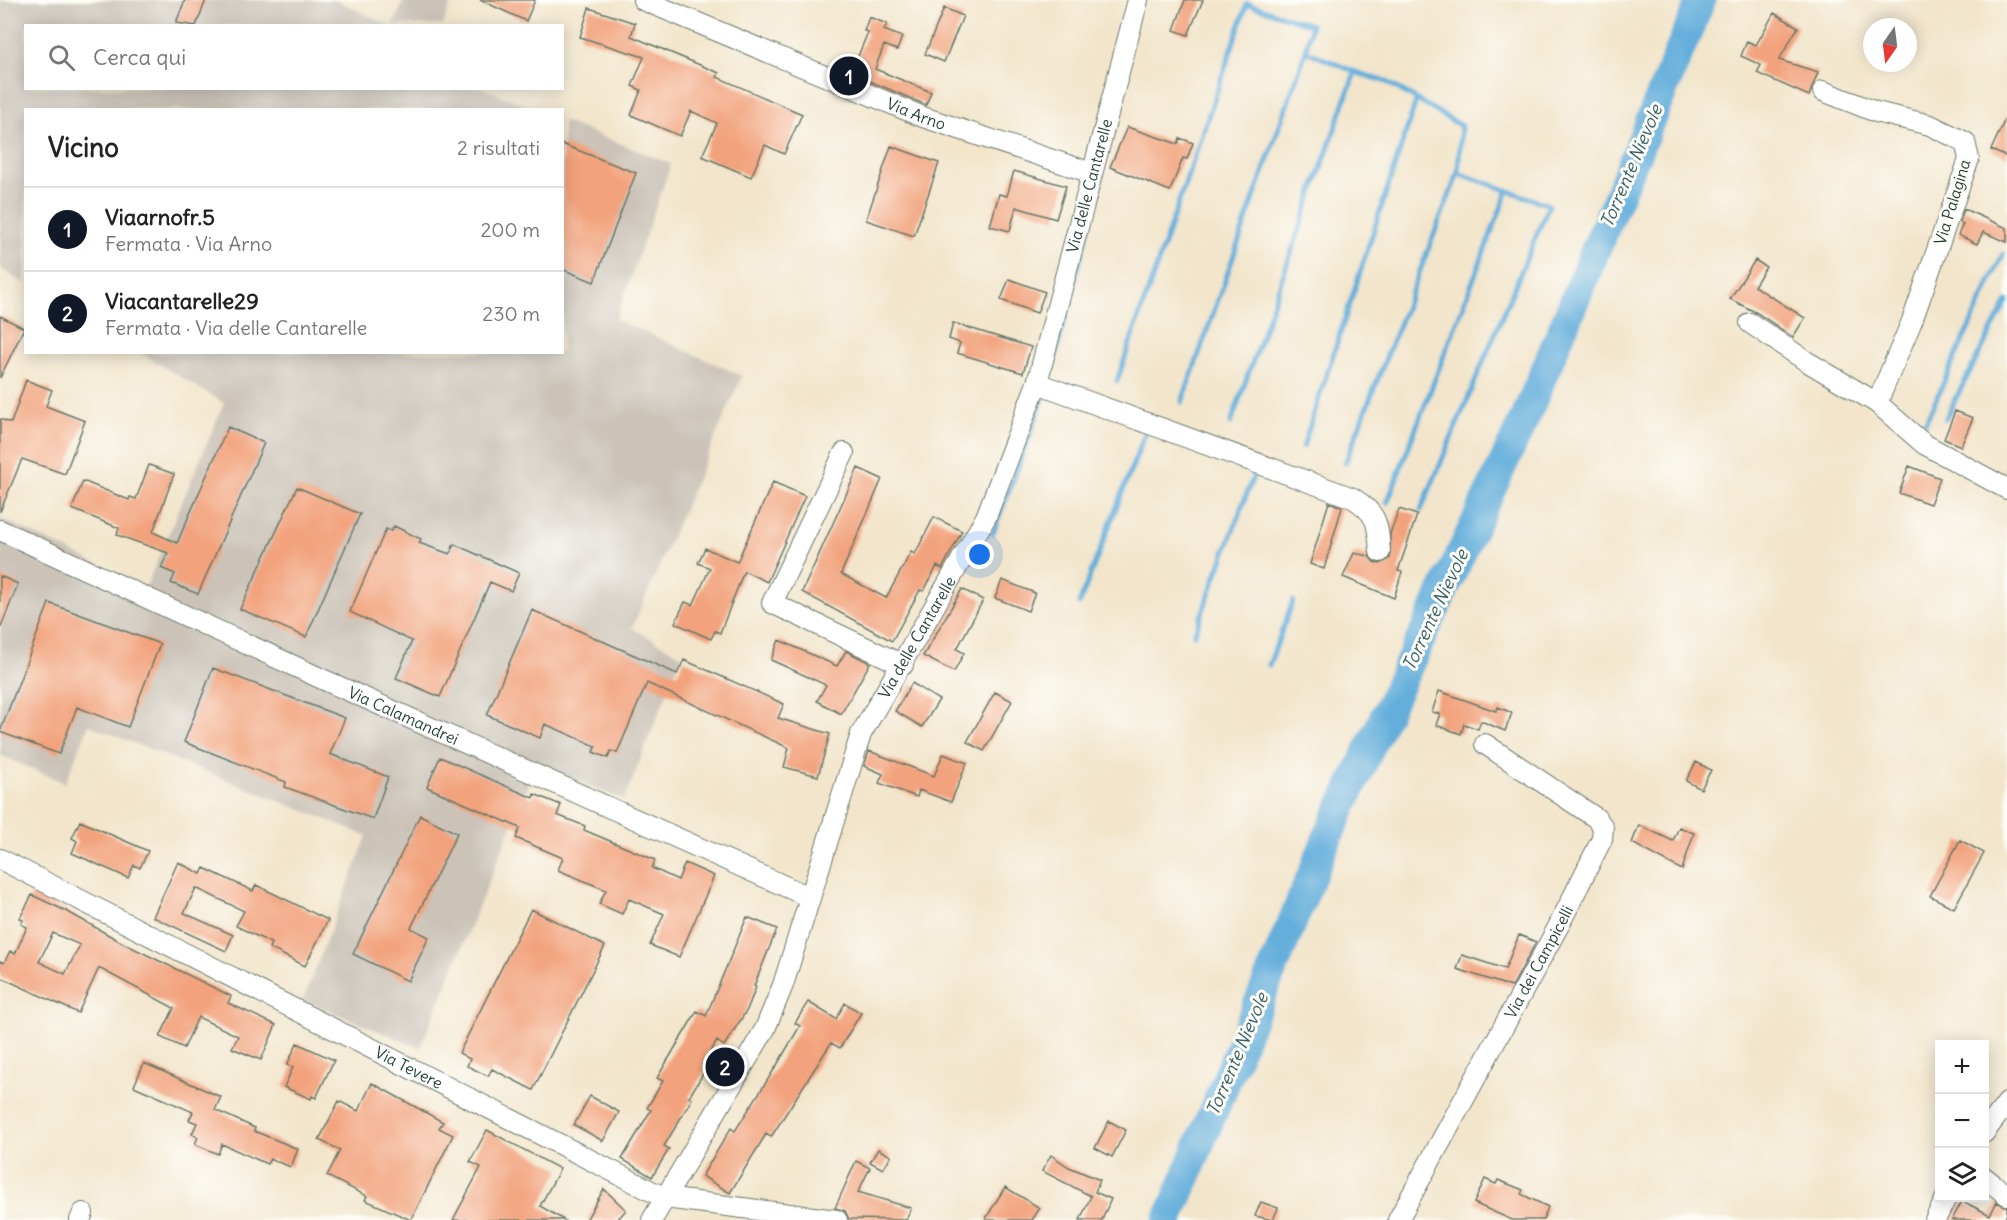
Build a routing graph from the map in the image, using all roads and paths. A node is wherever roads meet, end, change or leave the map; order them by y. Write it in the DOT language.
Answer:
graph roads {
  1 [pos="643,0"];
  2 [pos="1138,0"];
  3 [pos="1823,91"];
  4 [pos="1092,173"];
  5 [pos="1750,323"];
  6 [pos="1037,383"];
  7 [pos="1877,403"];
  8 [pos="844,453"];
  9 [pos="2007,489"];
  10 [pos="0,530"];
  11 [pos="1380,552"];
  12 [pos="903,665"];
  13 [pos="1485,744"];
  14 [pos="0,859"];
  15 [pos="809,897"];
  16 [pos="2007,1103"];
  17 [pos="1989,1126"];
  18 [pos="1989,1181"];
  19 [pos="2007,1195"];
  20 [pos="665,1198"];
  21 [pos="1944,1202"];
  22 [pos="652,1220"];
  23 [pos="837,1220"];
  24 [pos="1398,1220"];
  25 [pos="1935,1220"];
  1 -- 4 [label="street, Via Arno"];
  2 -- 4 [label="street, Via delle Cantarelle"];
  3 -- 7 [label="street, Via Palagina"];
  4 -- 6 [label="street, Via delle Cantarelle"];
  5 -- 7 [label="street"];
  6 -- 11 [label="street"];
  6 -- 12 [label="street, Via delle Cantarelle"];
  7 -- 9 [label="street"];
  8 -- 12 [label="street"];
  10 -- 15 [label="street, Via Calamandrei"];
  12 -- 15 [label="street, Via delle Cantarelle"];
  13 -- 24 [label="street, Via dei Campicelli"];
  14 -- 20 [label="street, Via Tevere"];
  15 -- 20 [label="street, Via delle Cantarelle"];
  16 -- 17 [label="street"];
  18 -- 19 [label="street"];
  20 -- 22 [label="street, Via delle Cantarelle"];
  20 -- 23 [label="street, Via Tevere"];
  21 -- 25 [label="street"];
}
